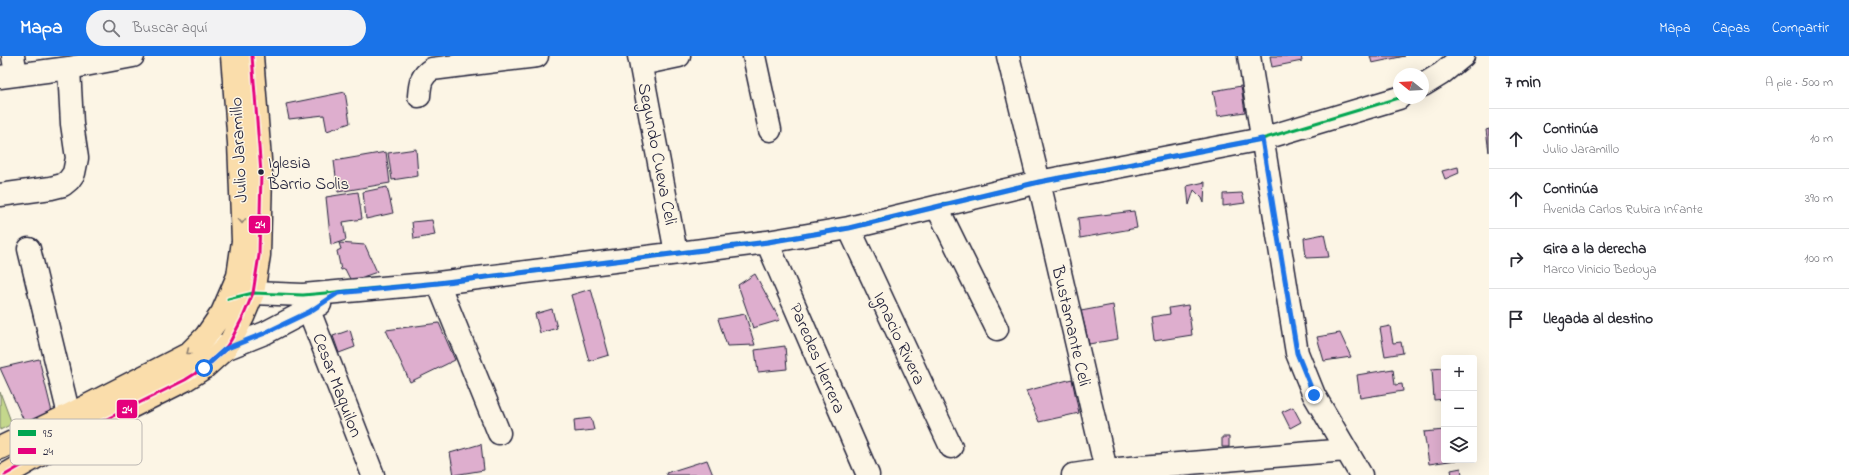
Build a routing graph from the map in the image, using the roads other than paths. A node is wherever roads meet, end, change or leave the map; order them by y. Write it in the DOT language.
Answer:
graph roads {
  1 [pos="133,56"];
  2 [pos="232,56"];
  3 [pos="252,56"];
  4 [pos="537,56"];
  5 [pos="679,56"];
  6 [pos="754,56"];
  7 [pos="1008,56"];
  8 [pos="1249,56"];
  9 [pos="1463,56"];
  10 [pos="640,60"];
  11 [pos="69,68"];
  12 [pos="10,69"];
  13 [pos="1429,81"];
  14 [pos="419,96"];
  15 [pos="1393,100"];
  16 [pos="770,130"];
  17 [pos="1262,139"];
  18 [pos="1039,182"];
  19 [pos="0,195"];
  20 [pos="937,207"];
  21 [pos="849,228"];
  22 [pos="768,242"];
  23 [pos="29,249"];
  24 [pos="676,253"];
  25 [pos="438,283"];
  26 [pos="253,293"];
  27 [pos="228,299"];
  28 [pos="306,303"];
  29 [pos="996,329"];
  30 [pos="206,336"];
  31 [pos="225,349"];
  32 [pos="69,415"];
  33 [pos="61,419"];
  34 [pos="107,419"];
  35 [pos="499,433"];
  36 [pos="10,443"];
  37 [pos="951,447"];
  38 [pos="0,448"];
  39 [pos="1346,450"];
  40 [pos="22,465"];
  41 [pos="1106,470"];
  42 [pos="5,475"];
  43 [pos="373,475"];
  44 [pos="868,475"];
  45 [pos="1073,475"];
  46 [pos="1361,475"];
  1 -- 11 [label="street"];
  2 -- 27 [label="main road, Julio Jaramillo, one-way"];
  3 -- 26 [label="main road, Julio Jaramillo"];
  4 -- 14 [label="street"];
  5 -- 10 [label="street"];
  6 -- 16 [label="street"];
  7 -- 18 [label="street, Bustamante Celi"];
  8 -- 17 [label="street"];
  9 -- 13 [label="street"];
  10 -- 24 [label="street, Segundo Cueva Celi"];
  11 -- 12 [label="street"];
  11 -- 19 [label="street"];
  15 -- 17 [label="street"];
  17 -- 18 [label="street"];
  17 -- 39 [label="street"];
  18 -- 20 [label="street"];
  18 -- 41 [label="street, Bustamante Celi"];
  20 -- 21 [label="street"];
  20 -- 29 [label="street"];
  21 -- 22 [label="street"];
  21 -- 37 [label="street, Ignacio Rivera"];
  22 -- 24 [label="street"];
  22 -- 44 [label="street, Paredes Herrera"];
  23 -- 32 [label="street"];
  24 -- 25 [label="street"];
  25 -- 28 [label="street"];
  25 -- 35 [label="street"];
  26 -- 27 [label="street"];
  26 -- 28 [label="street"];
  26 -- 31 [label="main road, Julio Jaramillo"];
  27 -- 30 [label="main road, Julio Jaramillo"];
  28 -- 31 [label="street"];
  28 -- 43 [label="street, Cesar Maquilon"];
  30 -- 31 [label="street"];
  30 -- 32 [label="main road, Julio Jaramillo, one-way"];
  31 -- 34 [label="main road, Julio Jaramillo"];
  32 -- 33 [label="main road, Julio Jaramillo"];
  36 -- 38 [label="main road, Julio Jaramillo"];
  39 -- 41 [label="street"];
  39 -- 46 [label="street"];
  40 -- 42 [label="main road, Julio Jaramillo"];
  41 -- 45 [label="street"];
}
